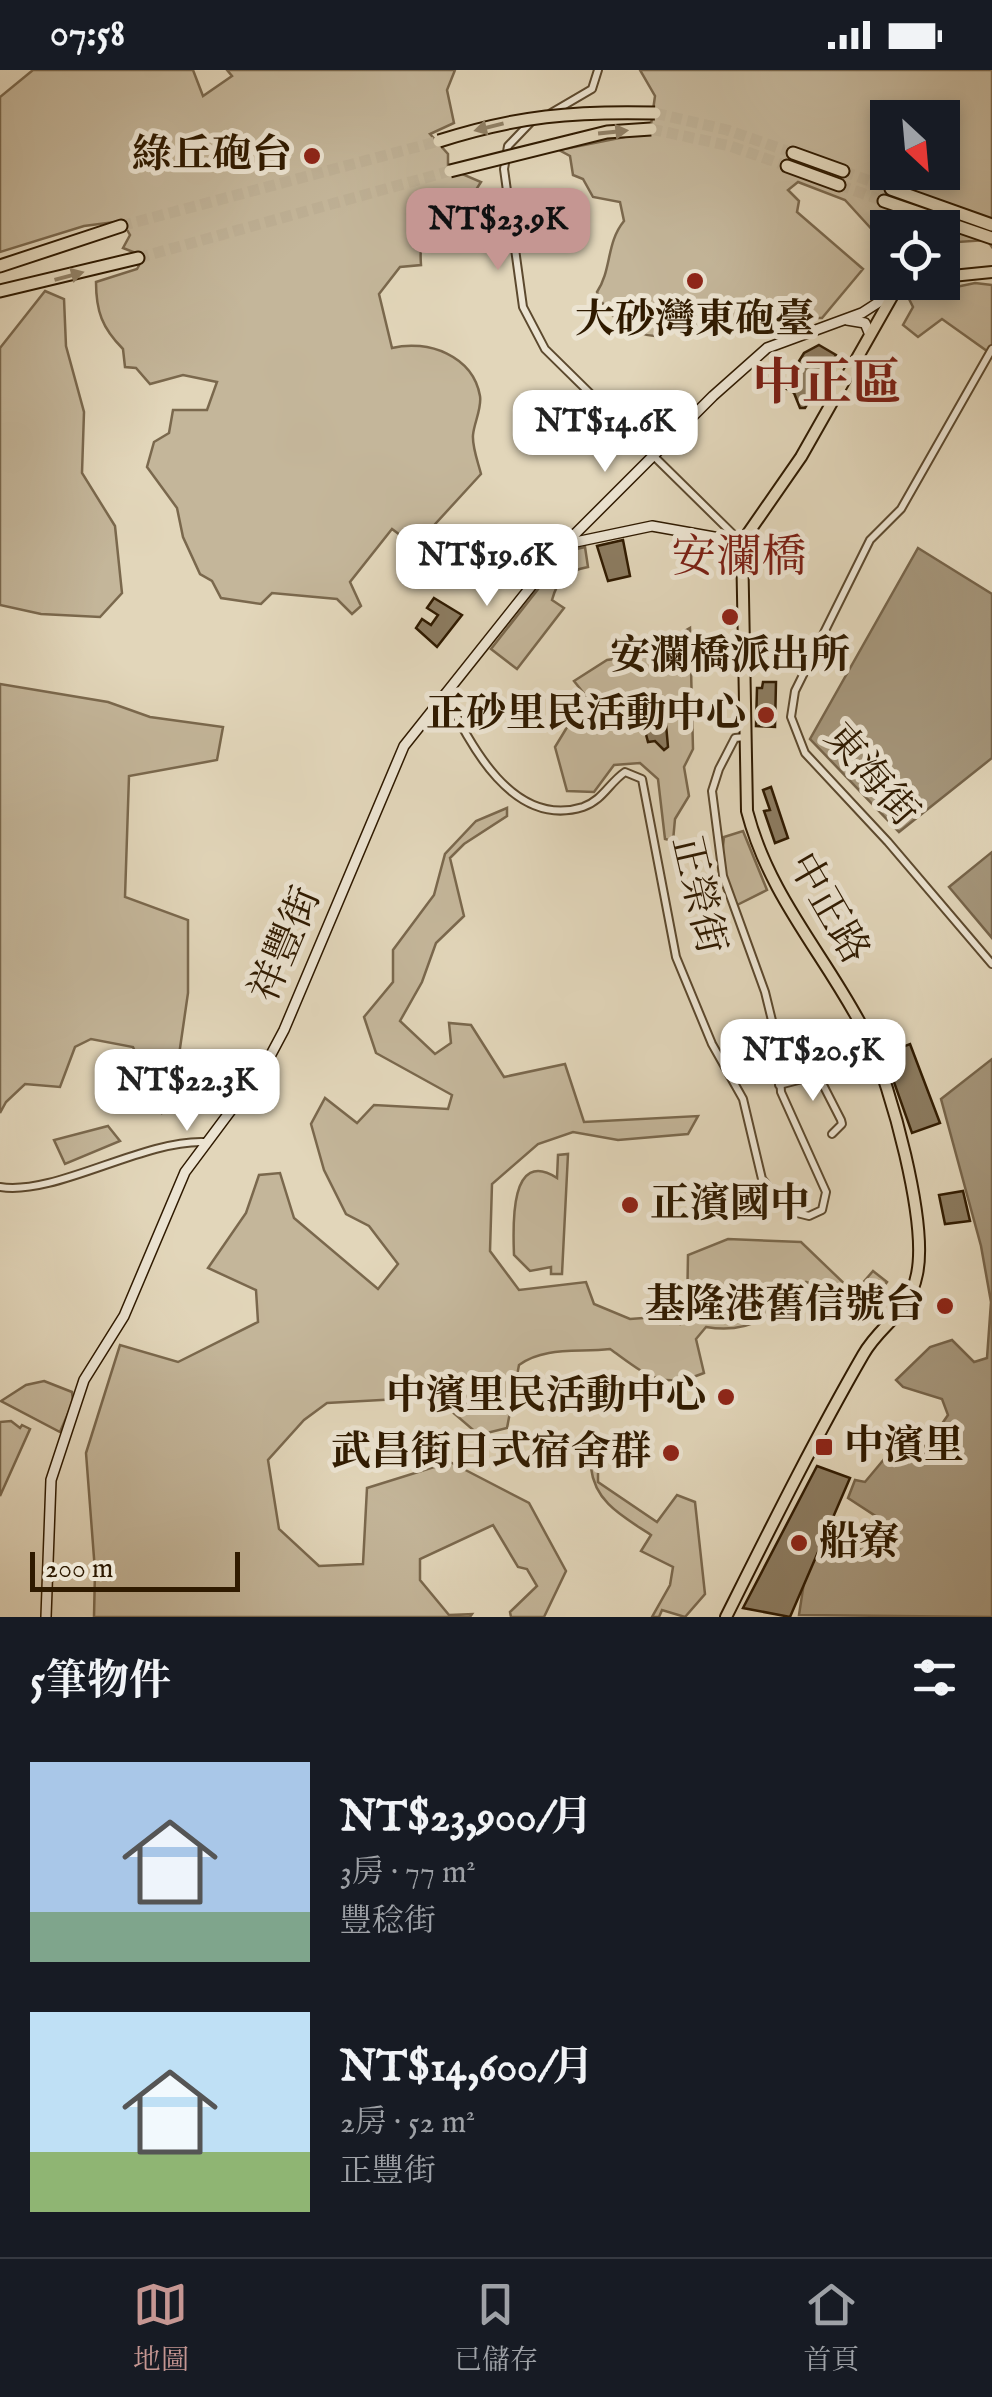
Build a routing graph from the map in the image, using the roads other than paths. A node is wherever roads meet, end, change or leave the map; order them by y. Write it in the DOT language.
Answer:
graph roads {
  1 [pos="598,70"];
  2 [pos="655,114"];
  3 [pos="652,129"];
  4 [pos="439,141"];
  5 [pos="793,152"];
  6 [pos="787,166"];
  7 [pos="843,171"];
  8 [pos="450,172"];
  9 [pos="839,185"];
  10 [pos="992,225"];
  11 [pos="122,226"];
  12 [pos="992,238"];
  13 [pos="138,258"];
  14 [pos="5,264"];
  15 [pos="992,272"];
  16 [pos="960,275"];
  17 [pos="16,288"];
  18 [pos="0,291"];
  19 [pos="879,300"];
  20 [pos="890,300"];
  21 [pos="842,320"];
  22 [pos="870,335"];
  23 [pos="992,349"];
  24 [pos="652,458"];
  25 [pos="586,522"];
  26 [pos="592,536"];
  27 [pos="742,542"];
  28 [pos="560,550"];
  29 [pos="444,693"];
  30 [pos="745,737"];
  31 [pos="992,964"];
  32 [pos="780,1084"];
  33 [pos="832,1134"];
  34 [pos="204,1142"];
  35 [pos="0,1187"];
  36 [pos="46,1617"];
  37 [pos="726,1617"];
  1 -- 24 [label="street"];
  2 -- 4 [label="highway, one-way, bridge"];
  8 -- 3 [label="highway, one-way, bridge"];
  5 -- 7 [label="highway"];
  6 -- 9 [label="highway"];
  10 -- 12 [label="highway"];
  11 -- 14 [label="highway"];
  17 -- 13 [label="highway, one-way"];
  14 -- 17 [label="highway"];
  15 -- 16 [label="main road"];
  17 -- 18 [label="highway"];
  19 -- 21 [label="street"];
  20 -- 22 [label="main road"];
  21 -- 22 [label="street"];
  21 -- 24 [label="street"];
  22 -- 27 [label="main road"];
  23 -- 31 [label="street, 東海街"];
  24 -- 25 [label="street"];
  24 -- 27 [label="street"];
  25 -- 26 [label="street"];
  25 -- 28 [label="street"];
  26 -- 27 [label="street, 祥豐街"];
  26 -- 28 [label="street, 祥豐街"];
  27 -- 30 [label="main road, 中正路"];
  28 -- 29 [label="street, 祥豐街"];
  29 -- 32 [label="street, 正榮街"];
  29 -- 34 [label="street, 祥豐街"];
  30 -- 32 [label="street, 正榮街"];
  30 -- 37 [label="main road, 中正路"];
  32 -- 33 [label="street"];
  34 -- 35 [label="street"];
  34 -- 36 [label="street, 祥豐街"];
}
